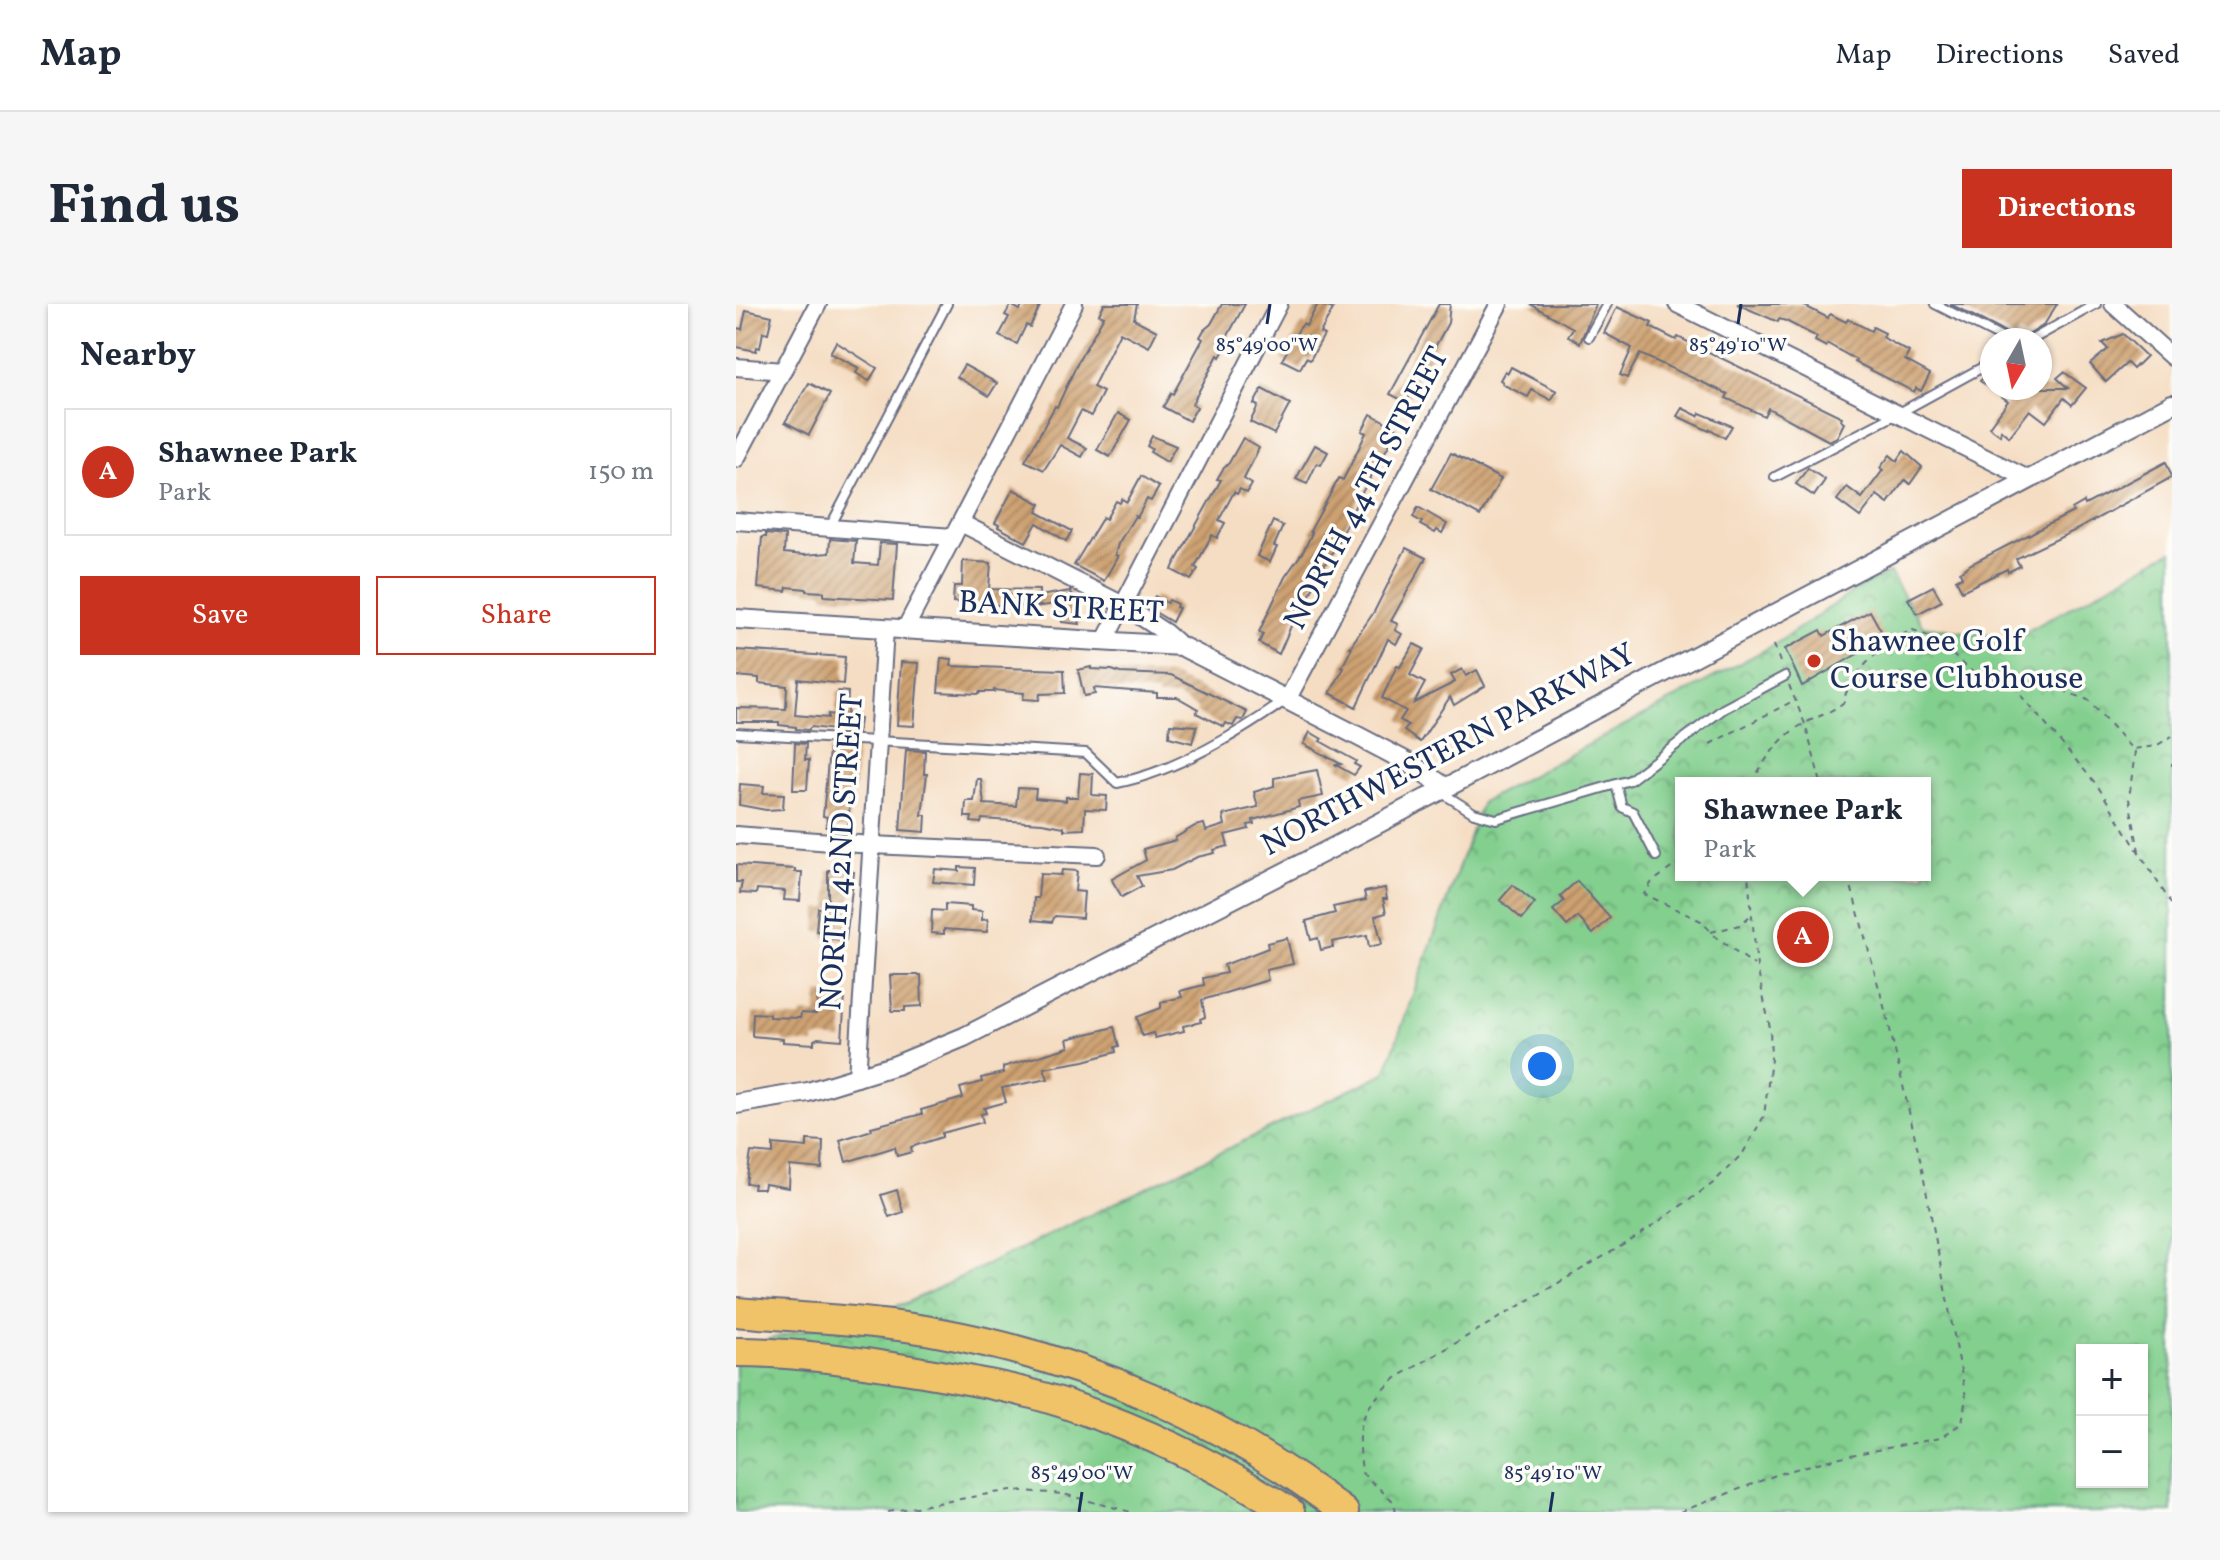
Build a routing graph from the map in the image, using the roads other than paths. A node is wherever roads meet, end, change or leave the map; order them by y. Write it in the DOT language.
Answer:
graph roads {
  1 [pos="818,304"];
  2 [pos="947,304"];
  3 [pos="1074,304"];
  4 [pos="1279,304"];
  5 [pos="1499,304"];
  6 [pos="1607,304"];
  7 [pos="1677,304"];
  8 [pos="1935,304"];
  9 [pos="2096,304"];
  10 [pos="2113,304"];
  11 [pos="1982,328"];
  12 [pos="2052,328"];
  13 [pos="1589,337"];
  14 [pos="2172,357"];
  15 [pos="736,367"];
  16 [pos="1980,369"];
  17 [pos="783,371"];
  18 [pos="2172,404"];
  19 [pos="1899,413"];
  20 [pos="736,459"];
  21 [pos="1775,477"];
  22 [pos="2028,479"];
  23 [pos="736,521"];
  24 [pos="830,527"];
  25 [pos="957,530"];
  26 [pos="1123,605"];
  27 [pos="736,619"];
  28 [pos="895,630"];
  29 [pos="1104,642"];
  30 [pos="1181,646"];
  31 [pos="1785,676"];
  32 [pos="1287,700"];
  33 [pos="736,733"];
  34 [pos="878,739"];
  35 [pos="1616,784"];
  36 [pos="1441,788"];
  37 [pos="736,835"];
  38 [pos="872,845"];
  39 [pos="1097,855"];
  40 [pos="1656,856"];
  41 [pos="857,1078"];
  42 [pos="736,1104"];
  43 [pos="736,1312"];
  44 [pos="736,1320"];
  45 [pos="902,1332"];
  46 [pos="736,1352"];
  47 [pos="1290,1512"];
  48 [pos="1332,1512"];
  49 [pos="1344,1512"];
  1 -- 17 [label="street"];
  2 -- 24 [label="lane"];
  3 -- 25 [label="street, NORTH 42ND STREET"];
  4 -- 26 [label="street"];
  5 -- 32 [label="street, NORTH 44TH STREET"];
  6 -- 13 [label="lane"];
  7 -- 19 [label="street"];
  8 -- 11 [label="lane"];
  9 -- 12 [label="lane"];
  10 -- 14 [label="street"];
  15 -- 17 [label="street"];
  16 -- 19 [label="lane"];
  17 -- 20 [label="street"];
  18 -- 22 [label="street, NORTHWESTERN PARKWAY"];
  19 -- 21 [label="lane"];
  19 -- 22 [label="street"];
  22 -- 36 [label="street, NORTHWESTERN PARKWAY"];
  23 -- 24 [label="street"];
  24 -- 25 [label="street"];
  25 -- 26 [label="street"];
  25 -- 28 [label="street, NORTH 42ND STREET"];
  26 -- 29 [label="street"];
  26 -- 30 [label="street"];
  27 -- 28 [label="street, BANK STREET"];
  28 -- 29 [label="street, BANK STREET"];
  28 -- 34 [label="street, NORTH 42ND STREET"];
  29 -- 30 [label="street, BANK STREET"];
  30 -- 32 [label="street, BANK STREET"];
  31 -- 35 [label="lane"];
  32 -- 34 [label="lane"];
  32 -- 36 [label="street, BANK STREET"];
  33 -- 34 [label="lane"];
  34 -- 38 [label="street, NORTH 42ND STREET"];
  35 -- 36 [label="lane"];
  35 -- 40 [label="lane"];
  36 -- 41 [label="street, NORTHWESTERN PARKWAY"];
  37 -- 38 [label="street"];
  38 -- 39 [label="street"];
  38 -- 41 [label="street, NORTH 42ND STREET"];
  41 -- 42 [label="street, NORTHWESTERN PARKWAY"];
  43 -- 45 [label="highway"];
  44 -- 45 [label="highway"];
  45 -- 48 [label="highway"];
  45 -- 49 [label="highway"];
  46 -- 47 [label="highway"];
}
